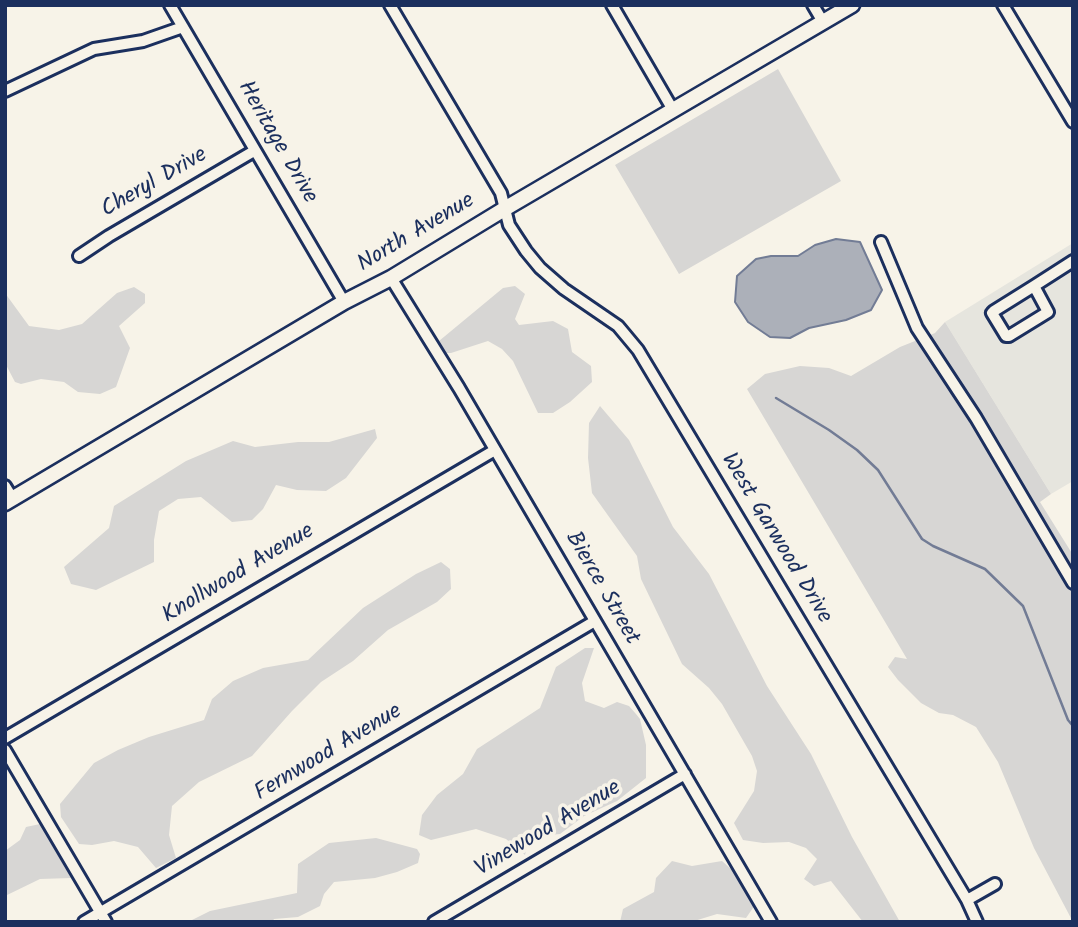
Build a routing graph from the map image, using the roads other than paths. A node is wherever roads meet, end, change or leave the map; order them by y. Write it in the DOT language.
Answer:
graph roads {
  1 [pos="170,5"];
  2 [pos="390,5"];
  3 [pos="612,5"];
  4 [pos="813,5"];
  5 [pos="852,5"];
  6 [pos="1003,5"];
  7 [pos="823,22"];
  8 [pos="183,27"];
  9 [pos="5,91"];
  10 [pos="673,110"];
  11 [pos="1073,122"];
  12 [pos="254,151"];
  13 [pos="506,208"];
  14 [pos="881,242"];
  15 [pos="79,256"];
  16 [pos="1073,261"];
  17 [pos="391,278"];
  18 [pos="1034,286"];
  19 [pos="344,302"];
  20 [pos="495,450"];
  21 [pos="8,496"];
  22 [pos="1073,583"];
  23 [pos="595,621"];
  24 [pos="5,738"];
  25 [pos="5,750"];
  26 [pos="685,774"];
  27 [pos="995,884"];
  28 [pos="967,900"];
  29 [pos="103,917"];
  30 [pos="84,922"];
  31 [pos="434,922"];
  32 [pos="771,922"];
  33 [pos="977,922"];
  1 -- 8 [label="street, Heritage Drive"];
  2 -- 13 [label="street, West Garwood Drive"];
  3 -- 10 [label="street"];
  4 -- 7 [label="street"];
  5 -- 7 [label="main road, North Avenue"];
  6 -- 11 [label="street"];
  7 -- 10 [label="main road, North Avenue"];
  8 -- 9 [label="street"];
  8 -- 12 [label="street, Heritage Drive"];
  10 -- 13 [label="main road, North Avenue"];
  12 -- 15 [label="street, Cheryl Drive"];
  12 -- 19 [label="street, Heritage Drive"];
  13 -- 17 [label="main road, North Avenue"];
  13 -- 28 [label="street, West Garwood Drive"];
  14 -- 22 [label="street"];
  16 -- 18 [label="street"];
  17 -- 19 [label="main road, North Avenue"];
  17 -- 20 [label="street, Bierce Street"];
  18 -- 18 [label="street"];
  19 -- 21 [label="main road, North Avenue"];
  20 -- 23 [label="street, Bierce Street"];
  20 -- 24 [label="street, Knollwood Avenue"];
  23 -- 26 [label="street, Bierce Street"];
  23 -- 29 [label="street, Fernwood Avenue"];
  25 -- 29 [label="street"];
  26 -- 31 [label="street, Vinewood Avenue"];
  26 -- 32 [label="street, Bierce Street"];
  27 -- 28 [label="street"];
  28 -- 33 [label="street, West Garwood Drive"];
  29 -- 30 [label="street, Fernwood Avenue"];
}
